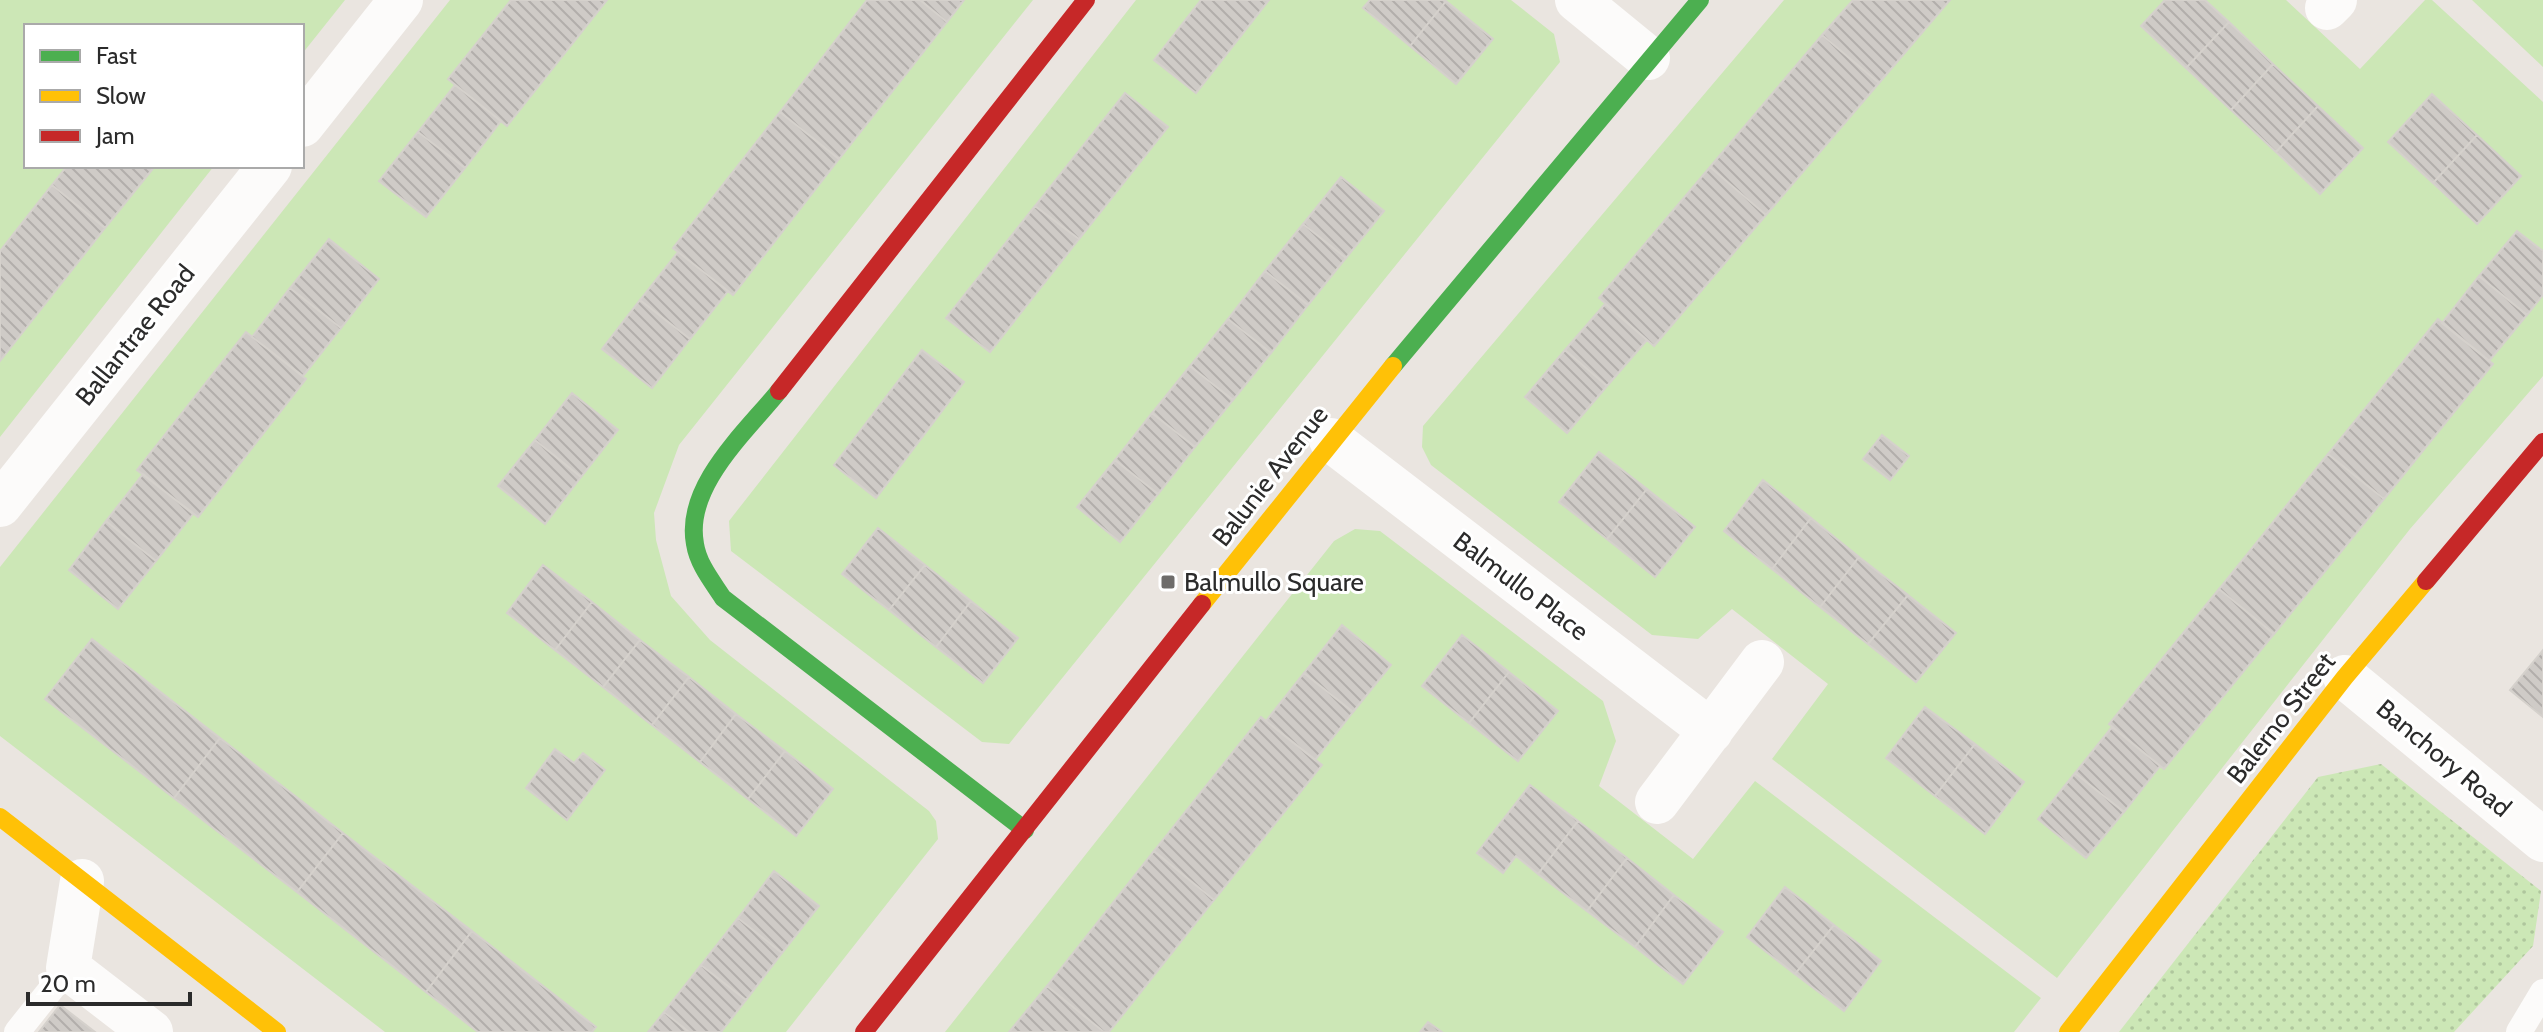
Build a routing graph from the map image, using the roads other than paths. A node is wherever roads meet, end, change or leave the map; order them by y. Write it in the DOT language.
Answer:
graph roads {
  1 [pos="401,0"];
  2 [pos="1086,0"];
  3 [pos="1577,0"];
  4 [pos="1700,0"];
  5 [pos="1648,58"];
  6 [pos="304,122"];
  7 [pos="268,168"];
  8 [pos="1331,440"];
  9 [pos="2543,442"];
  10 [pos="0,505"];
  11 [pos="1762,662"];
  12 [pos="2345,677"];
  13 [pos="1711,731"];
  14 [pos="1657,802"];
  15 [pos="0,817"];
  16 [pos="1025,830"];
  17 [pos="2543,840"];
  18 [pos="82,881"];
  19 [pos="68,968"];
  20 [pos="2543,992"];
  21 [pos="17,1032"];
  22 [pos="151,1032"];
  23 [pos="277,1032"];
  24 [pos="864,1032"];
  25 [pos="2068,1032"];
  26 [pos="2519,1032"];
  1 -- 6 [label="street"];
  2 -- 16 [label="street"];
  3 -- 5 [label="street"];
  4 -- 5 [label="street, Balunie Avenue"];
  5 -- 8 [label="street, Balunie Avenue"];
  7 -- 10 [label="street, Ballantrae Road"];
  8 -- 13 [label="street, Balmullo Place"];
  8 -- 16 [label="street, Balunie Avenue"];
  9 -- 12 [label="street, Balerno Street"];
  11 -- 13 [label="street"];
  12 -- 17 [label="street, Banchory Road"];
  12 -- 25 [label="street, Balerno Street"];
  13 -- 14 [label="street"];
  15 -- 18 [label="street"];
  16 -- 24 [label="street, Balunie Avenue"];
  18 -- 19 [label="street"];
  18 -- 23 [label="street"];
  19 -- 21 [label="lane"];
  19 -- 22 [label="street"];
  20 -- 26 [label="lane"];
}
